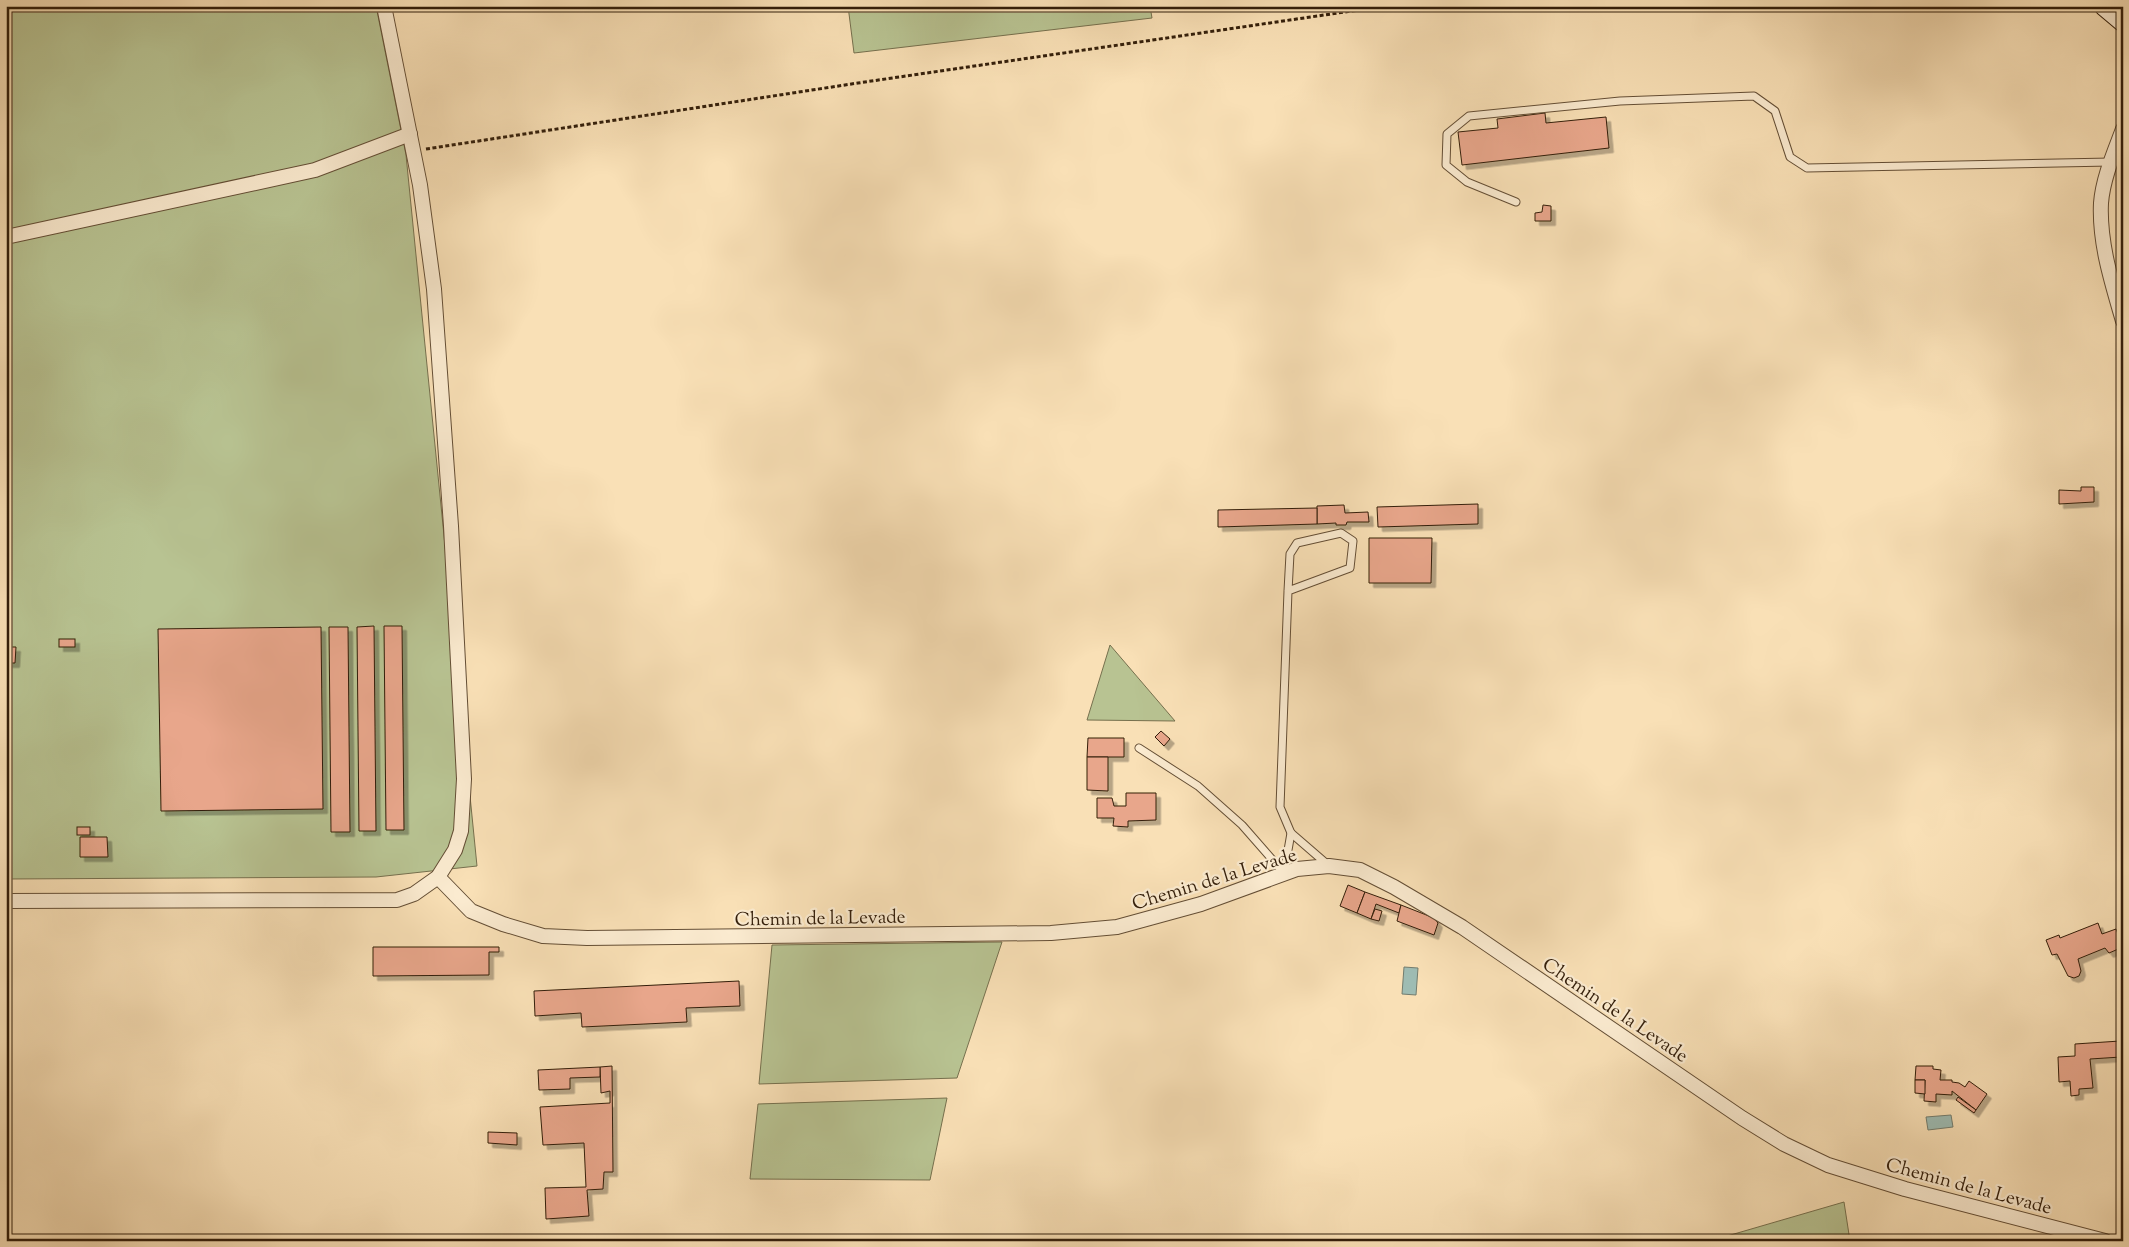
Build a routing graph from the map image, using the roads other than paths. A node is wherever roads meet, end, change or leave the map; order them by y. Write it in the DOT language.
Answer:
graph roads {
  1 [pos="384,6"];
  2 [pos="2105,7"];
  3 [pos="2123,22"];
  4 [pos="2123,129"];
  5 [pos="410,134"];
  6 [pos="2111,162"];
  7 [pos="1516,202"];
  8 [pos="6,237"];
  9 [pos="2123,321"];
  10 [pos="1288,591"];
  11 [pos="1139,748"];
  12 [pos="1291,834"];
  13 [pos="1329,866"];
  14 [pos="1284,873"];
  15 [pos="438,876"];
  16 [pos="6,901"];
  17 [pos="2104,1241"];
  1 -- 5 [label="street"];
  2 -- 3 [label="main road"];
  4 -- 6 [label="street"];
  5 -- 8 [label="street"];
  5 -- 15 [label="street"];
  6 -- 7 [label="lane"];
  6 -- 9 [label="street"];
  10 -- 10 [label="lane"];
  10 -- 12 [label="lane"];
  11 -- 14 [label="lane"];
  12 -- 13 [label="lane"];
  12 -- 14 [label="lane"];
  13 -- 14 [label="street, Chemin de la Levade"];
  13 -- 17 [label="street, Chemin de la Levade"];
  14 -- 15 [label="street, Chemin de la Levade"];
  15 -- 16 [label="street"];
}
